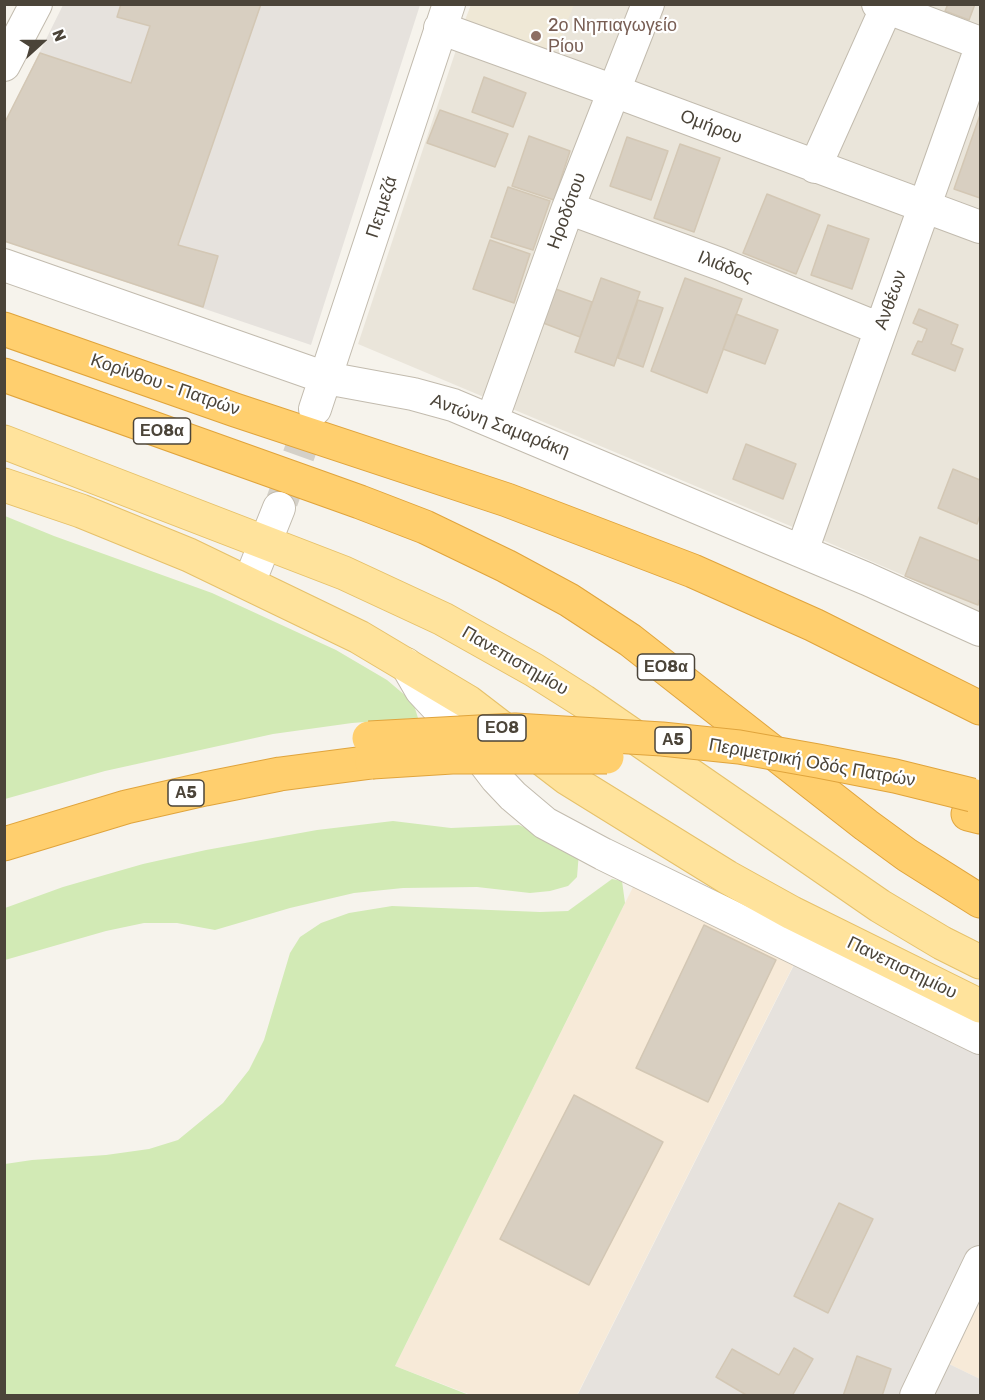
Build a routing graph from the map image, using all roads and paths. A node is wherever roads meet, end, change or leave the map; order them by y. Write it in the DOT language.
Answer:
graph roads {
  1 [pos="36,4"];
  2 [pos="648,4"];
  3 [pos="884,6"];
  4 [pos="445,16"];
  5 [pos="981,43"];
  6 [pos="981,50"];
  7 [pos="4,65"];
  8 [pos="614,91"];
  9 [pos="815,167"];
  10 [pos="924,206"];
  11 [pos="568,208"];
  12 [pos="981,227"];
  13 [pos="4,265"];
  14 [pos="4,329"];
  15 [pos="880,329"];
  16 [pos="4,375"];
  17 [pos="326,378"];
  18 [pos="315,409"];
  19 [pos="492,420"];
  20 [pos="4,442"];
  21 [pos="4,485"];
  22 [pos="279,508"];
  23 [pos="265,543"];
  24 [pos="802,551"];
  25 [pos="249,583"];
  26 [pos="981,630"];
  27 [pos="406,664"];
  28 [pos="981,708"];
  29 [pos="370,750"];
  30 [pos="975,806"];
  31 [pos="4,821"];
  32 [pos="4,844"];
  33 [pos="981,901"];
  34 [pos="981,962"];
  35 [pos="981,1006"];
  36 [pos="981,1038"];
  37 [pos="981,1262"];
  38 [pos="916,1395"];
  1 -- 7 [label="street"];
  2 -- 8 [label="street, Ηροδότου"];
  3 -- 5 [label="street"];
  3 -- 9 [label="street"];
  4 -- 8 [label="street, Ομήρου"];
  4 -- 17 [label="street, Πετμεζά"];
  6 -- 10 [label="street, Ανθέων"];
  8 -- 9 [label="street, Ομήρου"];
  8 -- 11 [label="street, Ηροδότου"];
  9 -- 10 [label="street, Ομήρου"];
  10 -- 12 [label="street, Ομήρου"];
  10 -- 15 [label="street, Ανθέων"];
  11 -- 15 [label="street, Ιλιάδος"];
  11 -- 19 [label="street, Ηροδότου"];
  13 -- 17 [label="street, Αντώνη Σαμαράκη"];
  14 -- 28 [label="highway, Κορίνθου - Πατρών / ΕΟ8α"];
  15 -- 24 [label="street, Ανθέων"];
  16 -- 33 [label="highway, ΕΟ8α"];
  17 -- 18 [label="street, Πετμεζά"];
  17 -- 19 [label="street, Αντώνη Σαμαράκη"];
  19 -- 24 [label="street, Αντώνη Σαμαράκη"];
  20 -- 23 [label="main road, Πανεπιστημίου"];
  21 -- 25 [label="main road, Πανεπιστημίου / ΕΟ8"];
  22 -- 23 [label="street"];
  23 -- 25 [label="street"];
  23 -- 34 [label="main road, Πανεπιστημίου"];
  24 -- 26 [label="street, Αντώνη Σαμαράκη"];
  25 -- 27 [label="main road, Πανεπιστημίου / ΕΟ8"];
  27 -- 35 [label="main road, Πανεπιστημίου / ΕΟ8"];
  27 -- 36 [label="street"];
  29 -- 30 [label="highway, Περιμετρική Οδός Πατρών / Α5, bridge"];
  29 -- 31 [label="highway, Περιμετρική Οδός Πατρών / Α5"];
  29 -- 32 [label="highway, Περιμετρική Οδός Πατρών / Α5"];
  37 -- 38 [label="street"];
}
